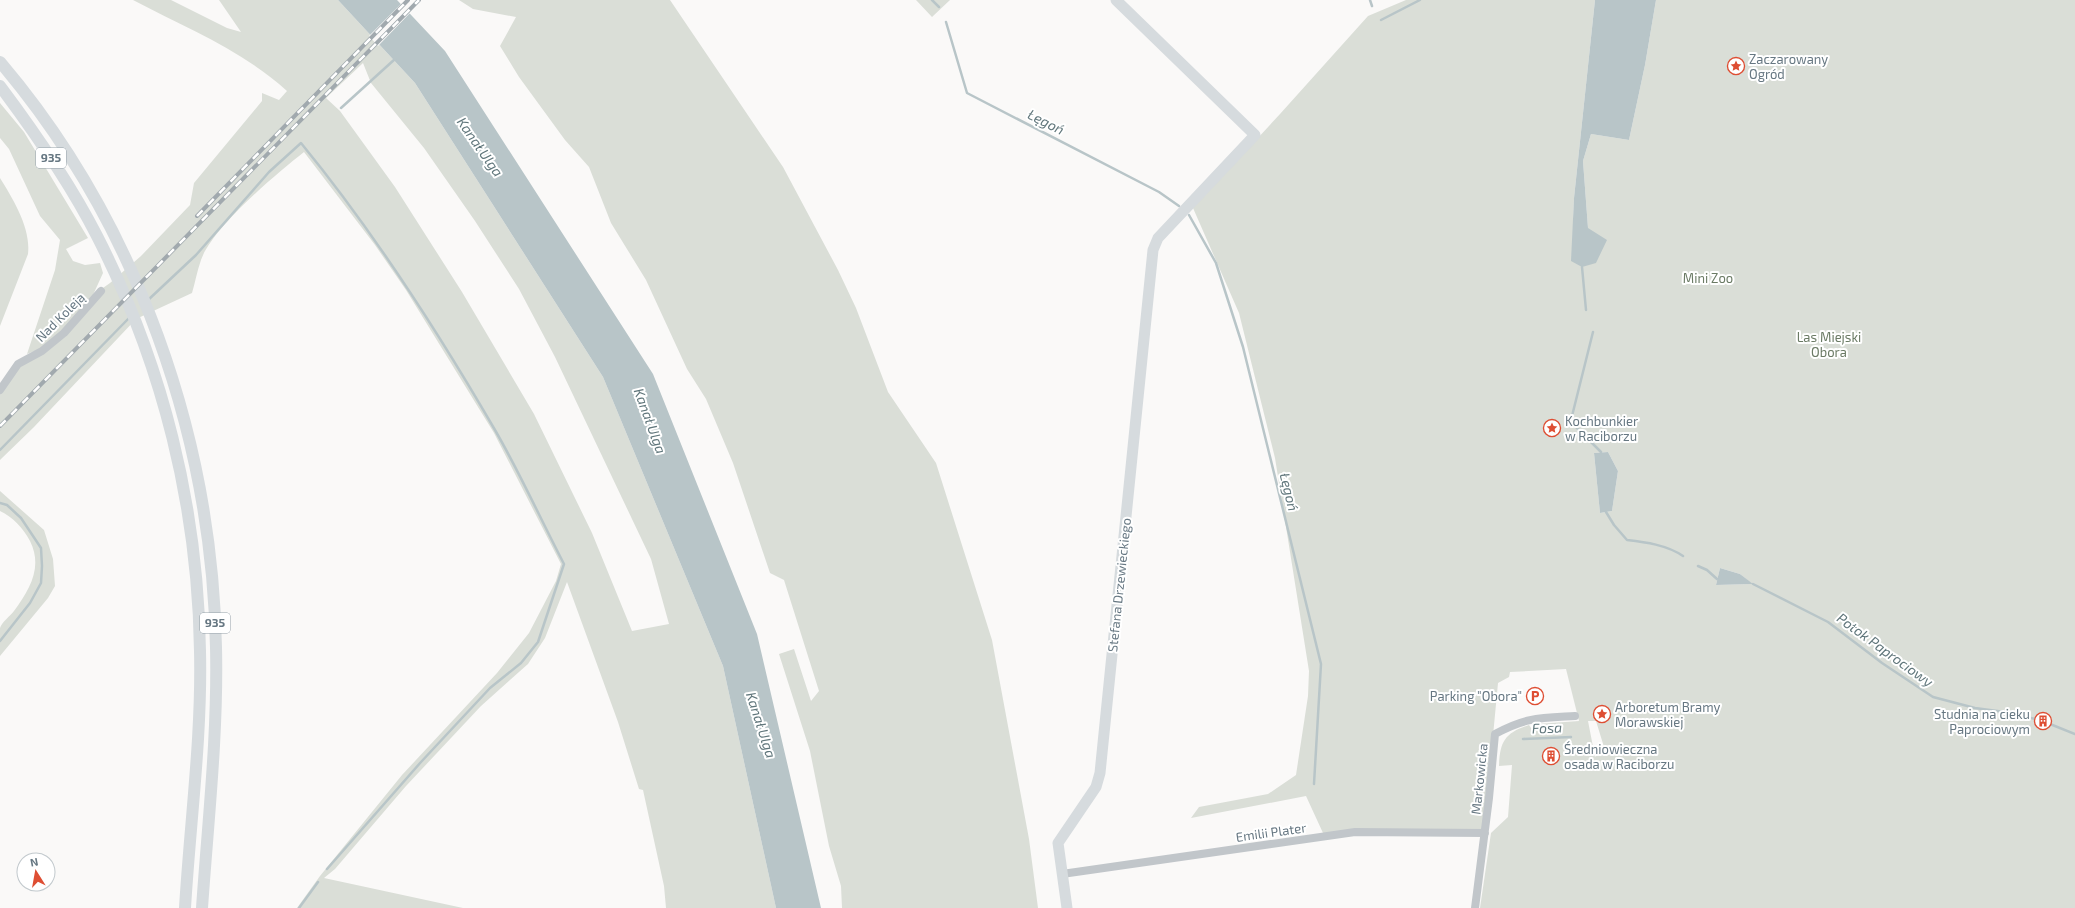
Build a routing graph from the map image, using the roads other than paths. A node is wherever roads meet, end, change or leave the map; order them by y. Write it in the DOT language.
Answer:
graph roads {
  1 [pos="1116,0"];
  2 [pos="0,62"];
  3 [pos="0,86"];
  4 [pos="102,291"];
  5 [pos="0,390"];
  6 [pos="1575,716"];
  7 [pos="1485,833"];
  8 [pos="1062,874"];
  9 [pos="185,908"];
  10 [pos="202,908"];
  11 [pos="1067,908"];
  12 [pos="1475,908"];
  1 -- 8 [label="street, Stefana Drzewieckiego"];
  2 -- 10 [label="main road, 935"];
  3 -- 9 [label="main road, 935"];
  4 -- 5 [label="street, Nad Koleją"];
  6 -- 7 [label="street, Markowicka"];
  7 -- 8 [label="street, Emilii Plater"];
  7 -- 12 [label="street, Markowicka"];
  8 -- 11 [label="street, Stefana Drzewieckiego"];
}
